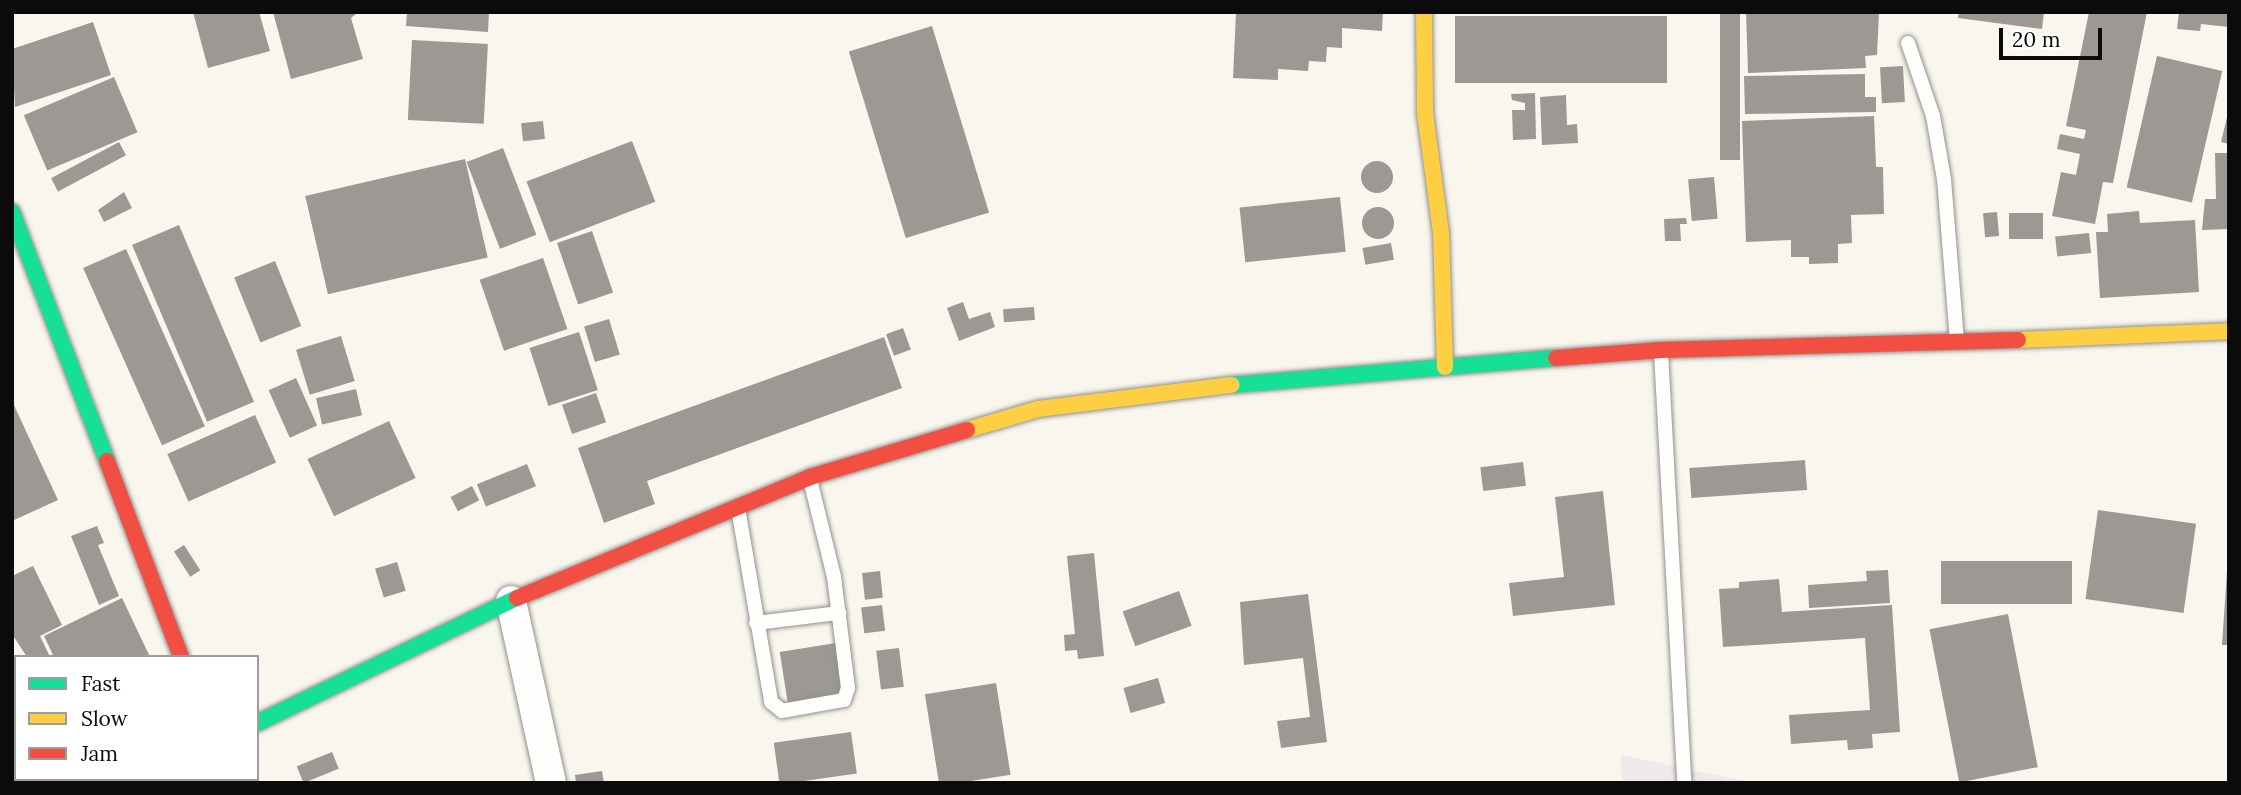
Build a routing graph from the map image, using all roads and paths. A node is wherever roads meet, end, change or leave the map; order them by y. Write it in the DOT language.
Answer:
graph roads {
  1 [pos="1424,12"];
  2 [pos="1908,43"];
  3 [pos="12,212"];
  4 [pos="2229,331"];
  5 [pos="1957,343"];
  6 [pos="1661,350"];
  7 [pos="1445,367"];
  8 [pos="810,477"];
  9 [pos="738,507"];
  10 [pos="511,601"];
  11 [pos="839,613"];
  12 [pos="756,623"];
  13 [pos="180,655"];
  14 [pos="259,722"];
  15 [pos="551,783"];
  16 [pos="1684,783"];
  1 -- 7 [label="main road"];
  2 -- 5 [label="lane"];
  3 -- 13 [label="main road"];
  4 -- 5 [label="main road"];
  5 -- 6 [label="main road"];
  6 -- 7 [label="main road"];
  6 -- 16 [label="lane"];
  7 -- 8 [label="main road"];
  8 -- 9 [label="main road"];
  8 -- 11 [label="lane"];
  9 -- 10 [label="main road"];
  9 -- 12 [label="lane"];
  10 -- 14 [label="main road"];
  10 -- 15 [label="street"];
  11 -- 12 [label="lane"];
  11 -- 12 [label="lane"];
}
